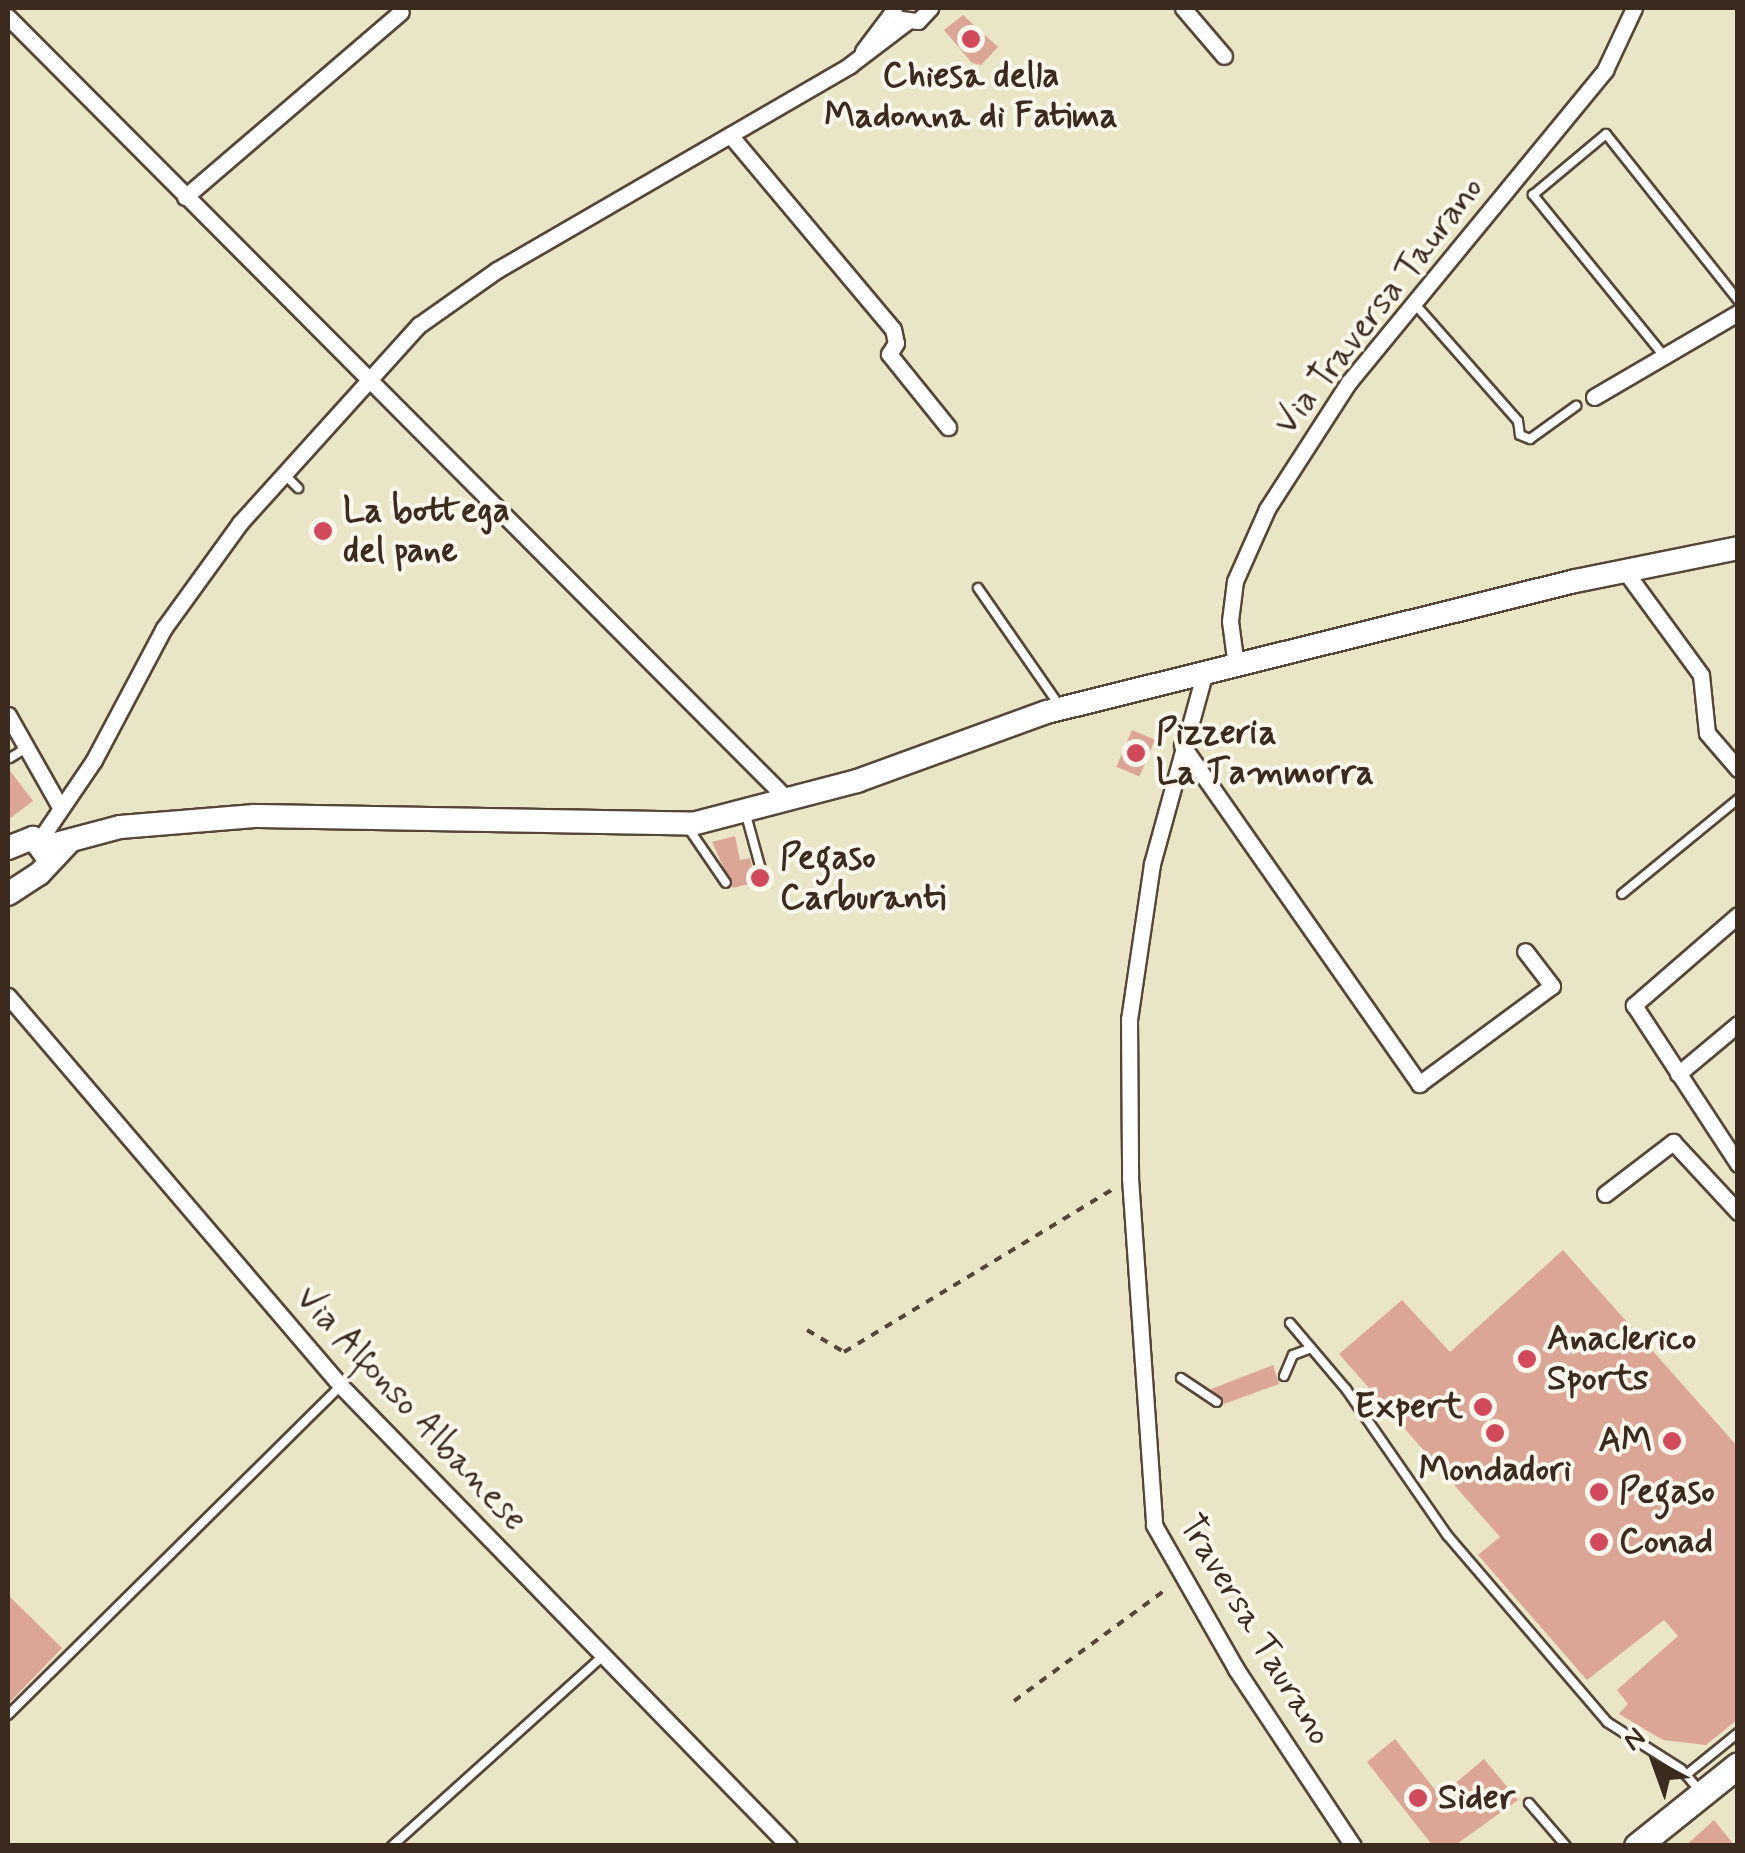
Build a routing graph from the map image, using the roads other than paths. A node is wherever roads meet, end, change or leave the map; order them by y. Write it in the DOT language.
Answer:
graph roads {
  1 [pos="942,8"];
  2 [pos="1183,8"];
  3 [pos="1634,8"];
  4 [pos="894,9"];
  5 [pos="928,11"];
  6 [pos="401,12"];
  7 [pos="8,17"];
  8 [pos="908,21"];
  9 [pos="1224,56"];
  10 [pos="850,65"];
  11 [pos="730,135"];
  12 [pos="185,197"];
  13 [pos="1738,300"];
  14 [pos="1414,303"];
  15 [pos="1738,313"];
  16 [pos="1664,356"];
  17 [pos="372,378"];
  18 [pos="1594,397"];
  19 [pos="1576,406"];
  20 [pos="948,428"];
  21 [pos="284,474"];
  22 [pos="298,488"];
  23 [pos="1738,548"];
  24 [pos="1624,571"];
  25 [pos="978,588"];
  26 [pos="1236,666"];
  27 [pos="1204,675"];
  28 [pos="1062,709"];
  29 [pos="8,714"];
  30 [pos="1182,745"];
  31 [pos="26,748"];
  32 [pos="10,758"];
  33 [pos="1738,769"];
  34 [pos="788,800"];
  35 [pos="1738,800"];
  36 [pos="59,810"];
  37 [pos="747,810"];
  38 [pos="686,824"];
  39 [pos="76,838"];
  40 [pos="32,848"];
  41 [pos="762,873"];
  42 [pos="726,882"];
  43 [pos="8,894"];
  44 [pos="1622,894"];
  45 [pos="1738,914"];
  46 [pos="1525,951"];
  47 [pos="8,996"];
  48 [pos="1738,1024"];
  49 [pos="1678,1074"];
  50 [pos="1738,1164"];
  51 [pos="1605,1194"];
  52 [pos="1738,1212"];
  53 [pos="1290,1323"];
  54 [pos="1312,1348"];
  55 [pos="1284,1376"];
  56 [pos="1181,1378"];
  57 [pos="341,1386"];
  58 [pos="1217,1402"];
  59 [pos="604,1655"];
  60 [pos="8,1715"];
  61 [pos="1738,1733"];
  62 [pos="1738,1765"];
  63 [pos="1694,1784"];
  64 [pos="1529,1803"];
  65 [pos="392,1846"];
  66 [pos="790,1846"];
  67 [pos="1354,1846"];
  68 [pos="1566,1846"];
  69 [pos="1638,1846"];
  1 -- 5 [label="street"];
  2 -- 9 [label="street"];
  3 -- 14 [label="street, Via Traversa Taurano"];
  4 -- 8 [label="street"];
  4 -- 10 [label="street"];
  5 -- 8 [label="street"];
  6 -- 12 [label="street"];
  7 -- 12 [label="street"];
  8 -- 10 [label="street"];
  10 -- 11 [label="street"];
  11 -- 17 [label="street"];
  11 -- 20 [label="street"];
  12 -- 17 [label="street"];
  13 -- 16 [label="lane"];
  14 -- 19 [label="lane"];
  14 -- 26 [label="street, Via Traversa Taurano"];
  15 -- 16 [label="street"];
  16 -- 18 [label="street"];
  17 -- 21 [label="street"];
  17 -- 34 [label="street"];
  21 -- 22 [label="lane"];
  21 -- 36 [label="street"];
  23 -- 24 [label="street"];
  24 -- 26 [label="street"];
  24 -- 33 [label="street"];
  25 -- 28 [label="lane"];
  26 -- 27 [label="street"];
  27 -- 28 [label="street"];
  27 -- 30 [label="street, Traversa Taurano"];
  28 -- 34 [label="street"];
  29 -- 31 [label="street"];
  30 -- 46 [label="street"];
  30 -- 67 [label="street, Traversa Taurano"];
  31 -- 32 [label="lane"];
  31 -- 36 [label="street"];
  34 -- 37 [label="street"];
  35 -- 44 [label="lane"];
  36 -- 39 [label="street"];
  36 -- 40 [label="street"];
  37 -- 38 [label="street"];
  37 -- 41 [label="lane"];
  38 -- 39 [label="street"];
  38 -- 42 [label="lane"];
  39 -- 40 [label="street"];
  40 -- 43 [label="street"];
  45 -- 49 [label="street"];
  47 -- 57 [label="street, Via Alfonso Albanese"];
  48 -- 49 [label="street"];
  49 -- 50 [label="street"];
  51 -- 52 [label="street"];
  53 -- 54 [label="lane"];
  54 -- 55 [label="lane"];
  54 -- 63 [label="lane"];
  56 -- 58 [label="lane"];
  57 -- 59 [label="street, Via Alfonso Albanese"];
  57 -- 60 [label="lane"];
  59 -- 65 [label="lane"];
  59 -- 66 [label="street, Via Alfonso Albanese"];
  61 -- 63 [label="lane"];
  62 -- 63 [label="main road"];
  63 -- 69 [label="main road"];
  64 -- 68 [label="lane"];
}
